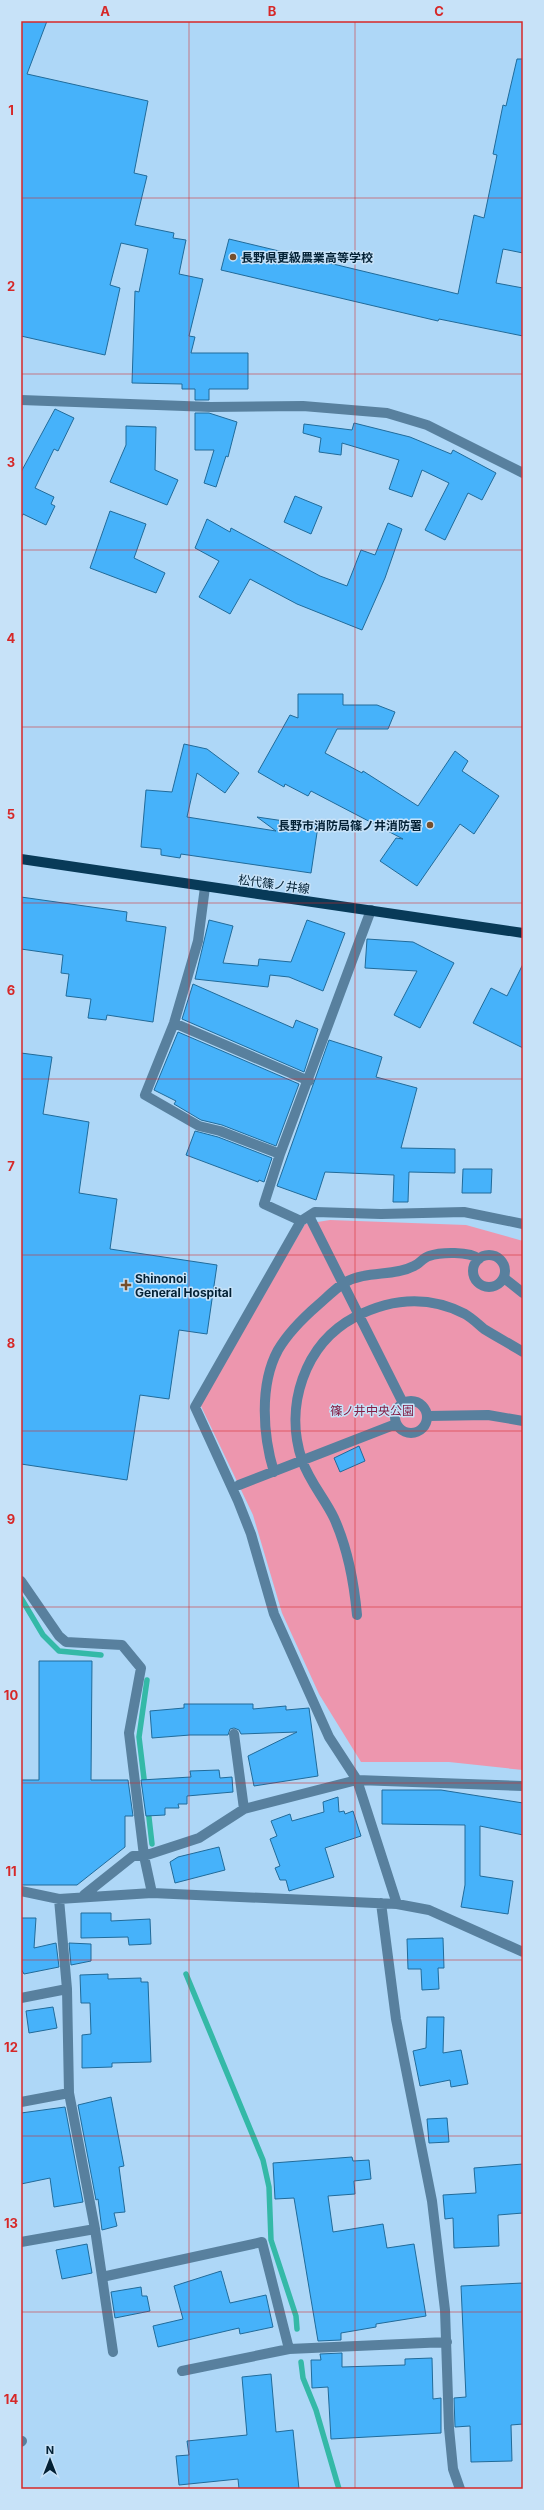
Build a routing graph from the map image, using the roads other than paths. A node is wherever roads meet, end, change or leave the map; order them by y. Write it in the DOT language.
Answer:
graph roads {
  1 [pos="21,400"];
  2 [pos="523,473"];
  3 [pos="21,859"];
  4 [pos="204,887"];
  5 [pos="371,910"];
  6 [pos="523,933"];
  7 [pos="174,1023"];
  8 [pos="309,1081"];
  9 [pos="280,1154"];
  10 [pos="305,1219"];
  11 [pos="523,1224"];
  12 [pos="479,1259"];
  13 [pos="504,1278"];
  14 [pos="344,1283"];
  15 [pos="523,1293"];
  16 [pos="359,1315"];
  17 [pos="523,1352"];
  18 [pos="403,1403"];
  19 [pos="428,1416"];
  20 [pos="523,1422"];
  21 [pos="396,1424"];
  22 [pos="302,1461"];
  23 [pos="274,1472"];
  24 [pos="239,1485"];
  25 [pos="21,1581"];
  26 [pos="357,1615"];
  27 [pos="234,1734"];
  28 [pos="357,1780"];
  29 [pos="523,1786"];
  30 [pos="244,1808"];
  31 [pos="144,1856"];
  32 [pos="21,1892"];
  33 [pos="152,1893"];
  34 [pos="84,1896"];
  35 [pos="58,1898"];
  36 [pos="382,1904"];
  37 [pos="397,1904"];
  38 [pos="523,1952"];
  39 [pos="67,1989"];
  40 [pos="21,1998"];
  41 [pos="70,2093"];
  42 [pos="21,2102"];
  43 [pos="95,2228"];
  44 [pos="21,2242"];
  45 [pos="102,2277"];
  46 [pos="447,2342"];
  47 [pos="289,2349"];
  48 [pos="113,2352"];
  49 [pos="182,2371"];
  50 [pos="460,2489"];
  1 -- 2 [label="street"];
  3 -- 4 [label="main road, 松代篠ノ井線"];
  4 -- 5 [label="main road, 松代篠ノ井線"];
  4 -- 7 [label="street"];
  5 -- 6 [label="main road, 松代篠ノ井線"];
  5 -- 8 [label="street"];
  7 -- 8 [label="street"];
  7 -- 9 [label="street"];
  8 -- 9 [label="street"];
  9 -- 10 [label="street"];
  10 -- 11 [label="street"];
  10 -- 14 [label="street"];
  10 -- 28 [label="street"];
  12 -- 13 [label="street"];
  12 -- 13 [label="street"];
  12 -- 14 [label="street"];
  13 -- 15 [label="street"];
  14 -- 16 [label="street"];
  14 -- 23 [label="street"];
  16 -- 17 [label="street"];
  16 -- 18 [label="street"];
  16 -- 22 [label="street"];
  18 -- 19 [label="street"];
  18 -- 21 [label="street"];
  19 -- 20 [label="street"];
  19 -- 21 [label="street"];
  21 -- 22 [label="street"];
  22 -- 23 [label="street"];
  22 -- 26 [label="street"];
  23 -- 24 [label="street"];
  25 -- 31 [label="street"];
  27 -- 30 [label="street"];
  28 -- 29 [label="street"];
  28 -- 30 [label="street"];
  28 -- 37 [label="street"];
  30 -- 31 [label="street"];
  31 -- 33 [label="street"];
  31 -- 34 [label="street"];
  32 -- 35 [label="street"];
  33 -- 34 [label="street"];
  33 -- 36 [label="street"];
  34 -- 35 [label="street"];
  35 -- 39 [label="street"];
  36 -- 37 [label="street"];
  36 -- 46 [label="street"];
  37 -- 38 [label="street"];
  39 -- 40 [label="street"];
  39 -- 41 [label="street"];
  41 -- 42 [label="street"];
  41 -- 43 [label="street"];
  43 -- 44 [label="street"];
  43 -- 45 [label="street"];
  45 -- 47 [label="street"];
  45 -- 48 [label="street"];
  46 -- 47 [label="street"];
  46 -- 50 [label="street"];
  47 -- 49 [label="street"];
}
